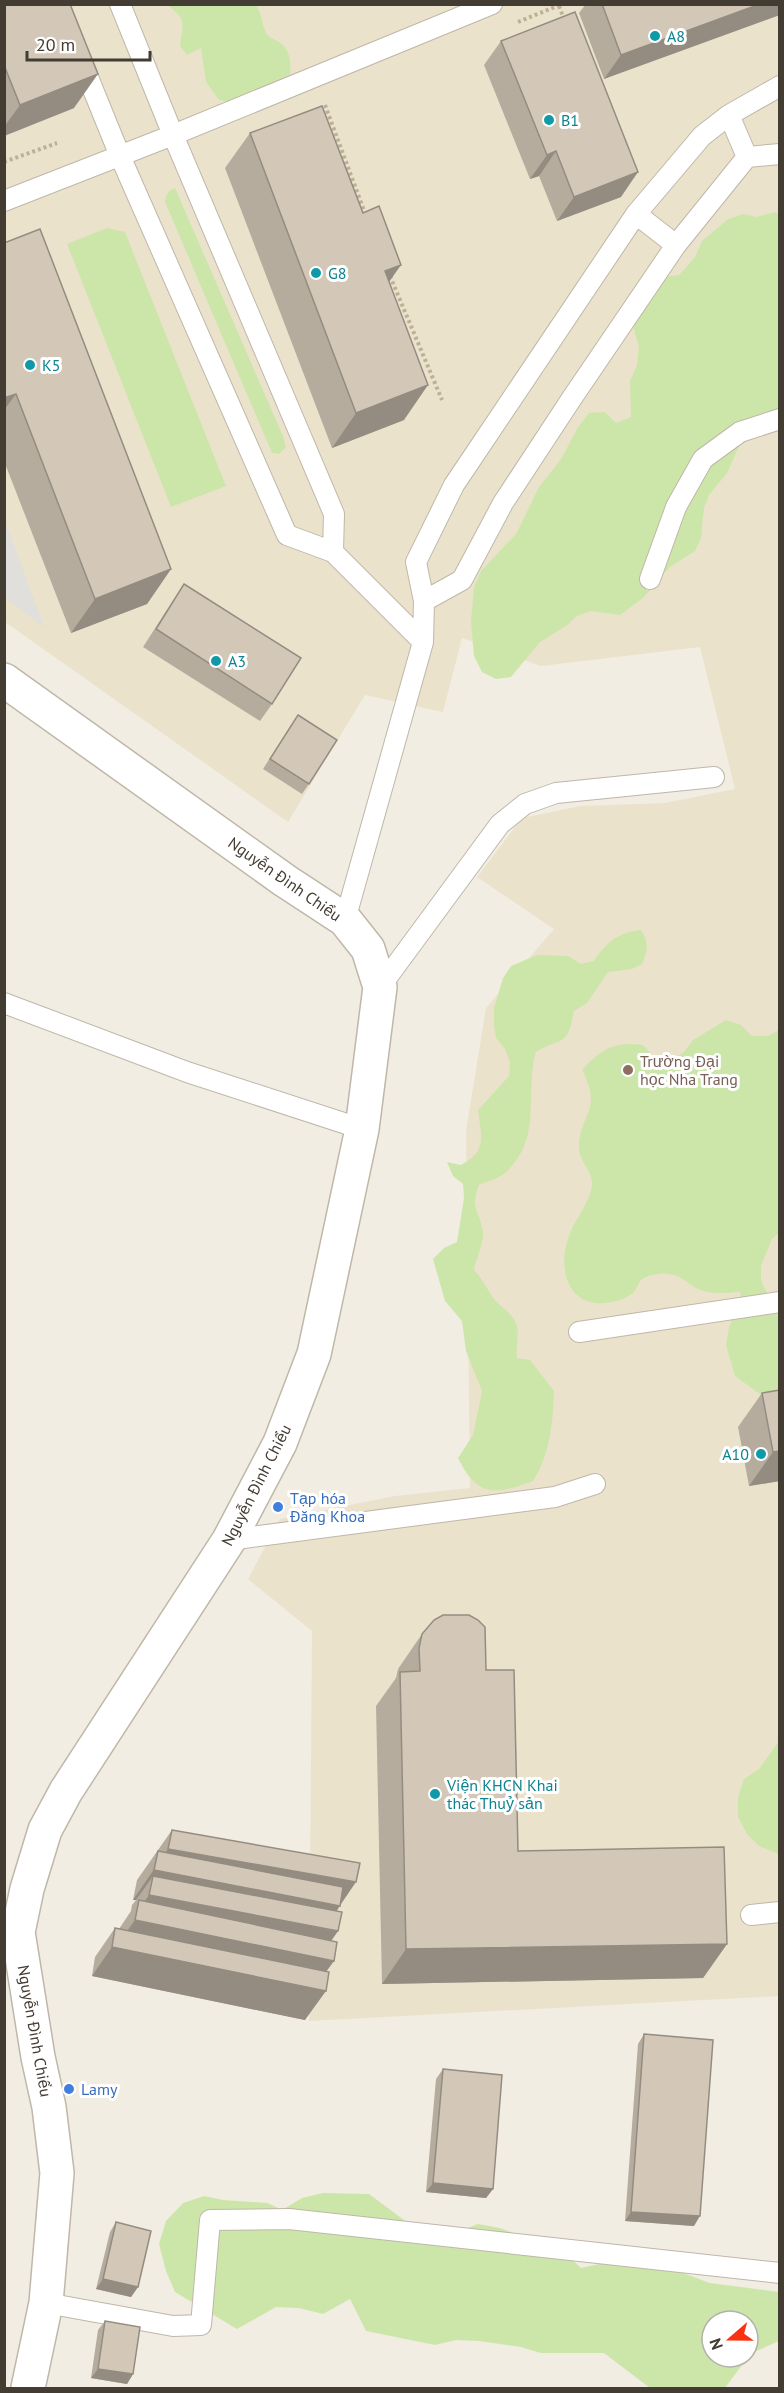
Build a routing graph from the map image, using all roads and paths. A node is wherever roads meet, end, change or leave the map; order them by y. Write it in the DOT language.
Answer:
graph roads {
  1 [pos="120,4"];
  2 [pos="492,4"];
  3 [pos="560,5"];
  4 [pos="508,26"];
  5 [pos="567,28"];
  6 [pos="72,38"];
  7 [pos="780,86"];
  8 [pos="325,104"];
  9 [pos="729,116"];
  10 [pos="173,135"];
  11 [pos="120,156"];
  12 [pos="779,156"];
  13 [pos="747,157"];
  14 [pos="4,201"];
  15 [pos="636,214"];
  16 [pos="369,224"];
  17 [pos="676,245"];
  18 [pos="387,268"];
  19 [pos="442,400"];
  20 [pos="780,418"];
  21 [pos="333,552"];
  22 [pos="650,579"];
  23 [pos="424,601"];
  24 [pos="423,642"];
  25 [pos="4,680"];
  26 [pos="714,777"];
  27 [pos="345,920"];
  28 [pos="380,987"];
  29 [pos="4,1003"];
  30 [pos="362,1129"];
  31 [pos="780,1302"];
  32 [pos="579,1332"];
  33 [pos="595,1484"];
  34 [pos="229,1540"];
  35 [pos="780,1912"];
  36 [pos="751,1915"];
  37 [pos="11,1931"];
  38 [pos="780,2273"];
  39 [pos="46,2303"];
  40 [pos="28,2388"];
  1 -- 10 [label="lane"];
  2 -- 10 [label="lane"];
  3 -- 4 [label="path"];
  3 -- 5 [label="path"];
  6 -- 11 [label="lane"];
  7 -- 9 [label="lane"];
  8 -- 16 [label="path"];
  9 -- 13 [label="lane"];
  9 -- 15 [label="lane"];
  10 -- 11 [label="lane"];
  10 -- 21 [label="lane"];
  11 -- 14 [label="lane"];
  11 -- 21 [label="lane"];
  12 -- 13 [label="lane"];
  13 -- 17 [label="lane"];
  15 -- 17 [label="lane"];
  15 -- 23 [label="lane"];
  17 -- 23 [label="lane"];
  18 -- 19 [label="path"];
  20 -- 22 [label="lane"];
  21 -- 24 [label="lane"];
  23 -- 24 [label="lane"];
  24 -- 27 [label="lane"];
  25 -- 27 [label="street, Nguyễn Đình Chiểu"];
  26 -- 28 [label="lane"];
  27 -- 28 [label="street, Nguyễn Đình Chiểu"];
  28 -- 30 [label="street, Nguyễn Đình Chiểu"];
  29 -- 30 [label="lane"];
  30 -- 34 [label="street, Nguyễn Đình Chiểu"];
  31 -- 32 [label="lane"];
  33 -- 34 [label="lane"];
  34 -- 37 [label="street, Nguyễn Đình Chiểu"];
  35 -- 36 [label="lane"];
  37 -- 39 [label="street, Nguyễn Đình Chiểu"];
  38 -- 39 [label="lane"];
  39 -- 40 [label="street, Nguyễn Đình Chiểu"];
}
